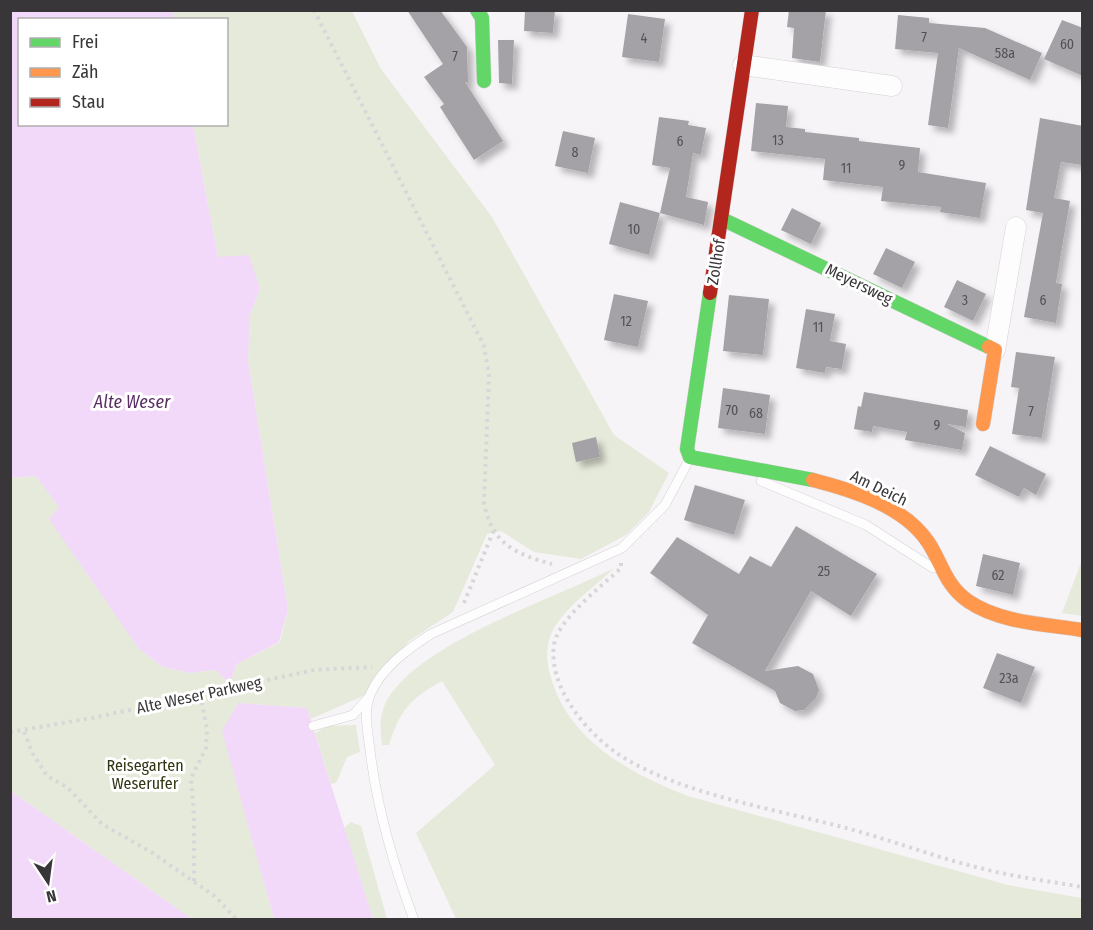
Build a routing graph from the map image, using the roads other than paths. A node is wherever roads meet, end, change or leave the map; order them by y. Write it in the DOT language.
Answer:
graph roads {
  1 [pos="477,10"];
  2 [pos="752,10"];
  3 [pos="743,65"];
  4 [pos="484,81"];
  5 [pos="892,86"];
  6 [pos="722,219"];
  7 [pos="1016,227"];
  8 [pos="995,350"];
  9 [pos="983,424"];
  10 [pos="690,458"];
  11 [pos="720,464"];
  12 [pos="944,575"];
  13 [pos="1083,630"];
  14 [pos="370,696"];
  15 [pos="313,726"];
  16 [pos="414,920"];
  1 -- 4 [label="street"];
  2 -- 3 [label="street, Zollhof"];
  3 -- 5 [label="street"];
  3 -- 6 [label="street, Zollhof"];
  6 -- 8 [label="street, Meyersweg"];
  6 -- 10 [label="street, Zollhof"];
  7 -- 8 [label="street"];
  8 -- 9 [label="street"];
  10 -- 11 [label="street, Am Deich"];
  10 -- 14 [label="lane"];
  11 -- 12 [label="lane"];
  11 -- 12 [label="street, Am Deich"];
  12 -- 13 [label="street, Am Deich"];
  14 -- 15 [label="lane"];
  14 -- 16 [label="lane"];
}
